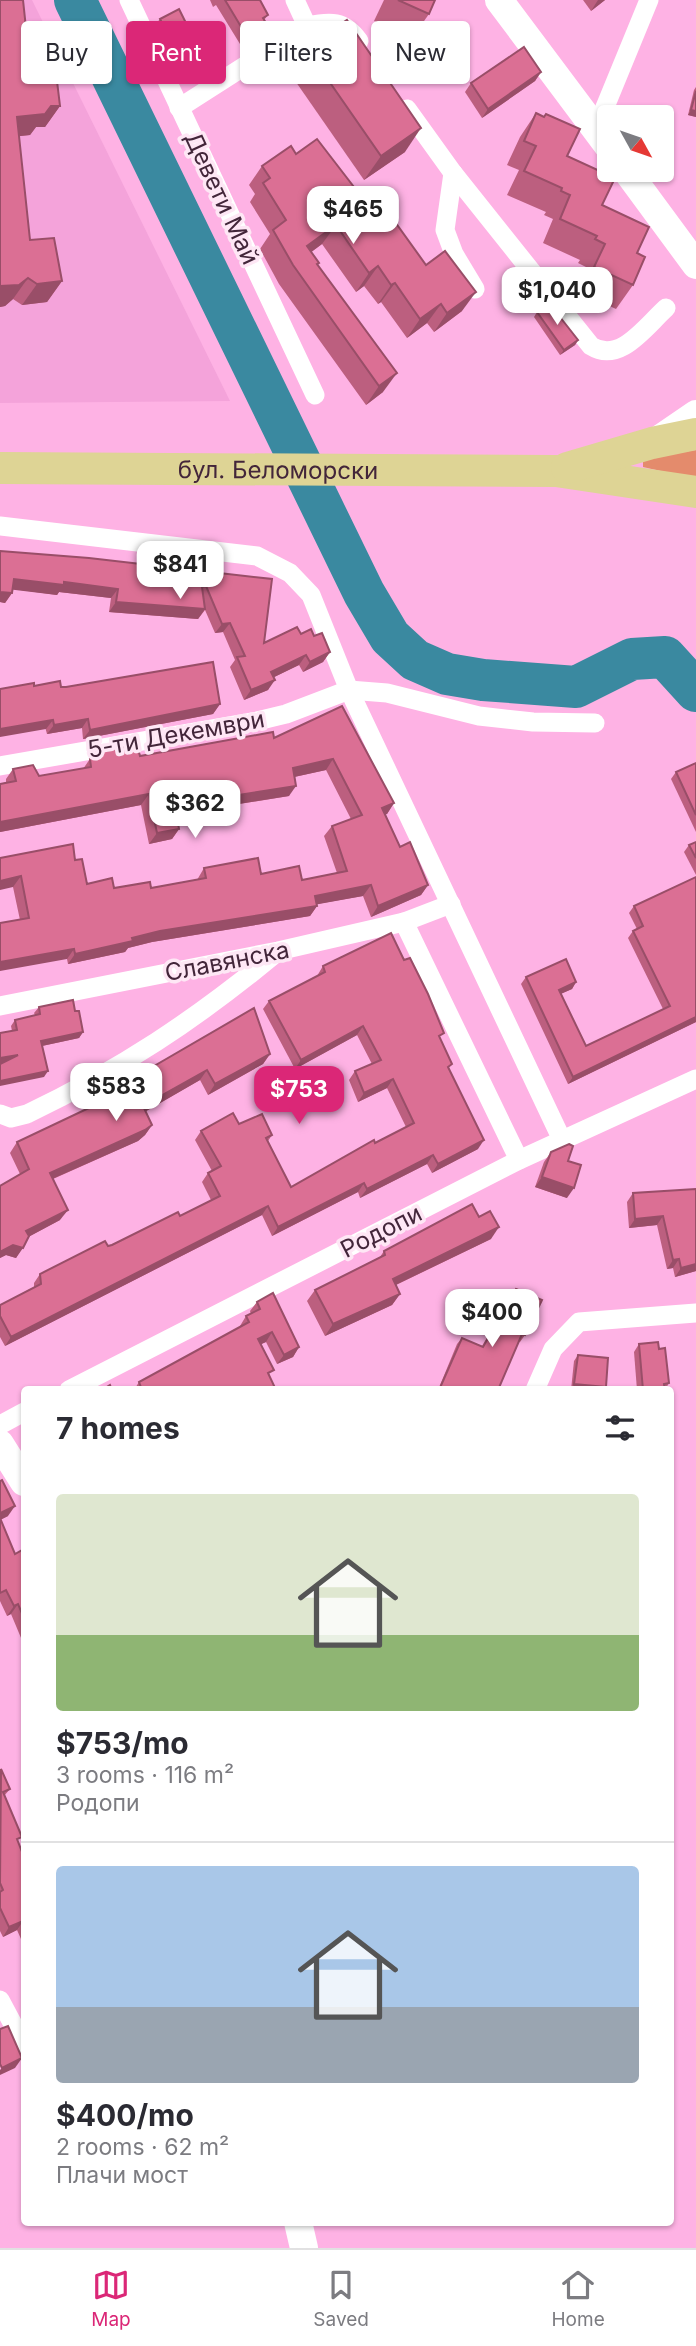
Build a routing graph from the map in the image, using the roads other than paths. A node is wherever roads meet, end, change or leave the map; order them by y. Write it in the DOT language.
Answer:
graph roads {
  1 [pos="129,0"];
  2 [pos="295,0"];
  3 [pos="499,0"];
  4 [pos="649,0"];
  5 [pos="305,21"];
  6 [pos="357,41"];
  7 [pos="371,60"];
  8 [pos="240,69"];
  9 [pos="397,95"];
  10 [pos="614,105"];
  11 [pos="179,108"];
  12 [pos="597,130"];
  13 [pos="453,173"];
  14 [pos="635,182"];
  15 [pos="696,264"];
  16 [pos="475,289"];
  17 [pos="666,309"];
  18 [pos="315,395"];
  19 [pos="696,414"];
  20 [pos="696,435"];
  21 [pos="652,443"];
  22 [pos="0,468"];
  23 [pos="556,471"];
  24 [pos="696,492"];
  25 [pos="0,526"];
  26 [pos="349,690"];
  27 [pos="595,723"];
  28 [pos="0,766"];
  29 [pos="451,904"];
  30 [pos="404,922"];
  31 [pos="278,951"];
  32 [pos="0,1006"];
  33 [pos="696,1079"];
  34 [pos="0,1114"];
  35 [pos="562,1140"];
  36 [pos="519,1160"];
  37 [pos="696,1313"];
  38 [pos="77,1386"];
  39 [pos="537,1386"];
  40 [pos="21,1414"];
  41 [pos="0,1425"];
  42 [pos="0,1444"];
  43 [pos="21,1477"];
  44 [pos="0,2000"];
  45 [pos="21,2039"];
  46 [pos="299,2226"];
  47 [pos="304,2248"];
  1 -- 11 [label="street, Девети Май"];
  2 -- 5 [label="street"];
  3 -- 12 [label="main road"];
  4 -- 10 [label="street"];
  6 -- 7 [label="street"];
  8 -- 11 [label="street"];
  9 -- 13 [label="street"];
  11 -- 18 [label="street, Девети Май"];
  13 -- 16 [label="street"];
  13 -- 17 [label="street"];
  14 -- 15 [label="main road"];
  19 -- 21 [label="main road"];
  20 -- 21 [label="main road, бул. Беломорски"];
  21 -- 23 [label="main road, бул. Беломорски"];
  22 -- 23 [label="main road, бул. Беломорски"];
  23 -- 24 [label="main road, бул. Беломорски"];
  25 -- 26 [label="street"];
  26 -- 27 [label="street"];
  26 -- 28 [label="street, 5-ти Декември"];
  26 -- 29 [label="street"];
  29 -- 30 [label="street, Славянска"];
  29 -- 35 [label="street"];
  30 -- 31 [label="street, Славянска"];
  30 -- 36 [label="street"];
  31 -- 32 [label="street, Славянска"];
  31 -- 34 [label="street"];
  33 -- 35 [label="street, Родопи"];
  35 -- 36 [label="street, Родопи"];
  36 -- 38 [label="street, Родопи"];
  37 -- 39 [label="street"];
  40 -- 41 [label="street"];
  42 -- 43 [label="main road"];
  44 -- 45 [label="street"];
  46 -- 47 [label="main road"];
}
